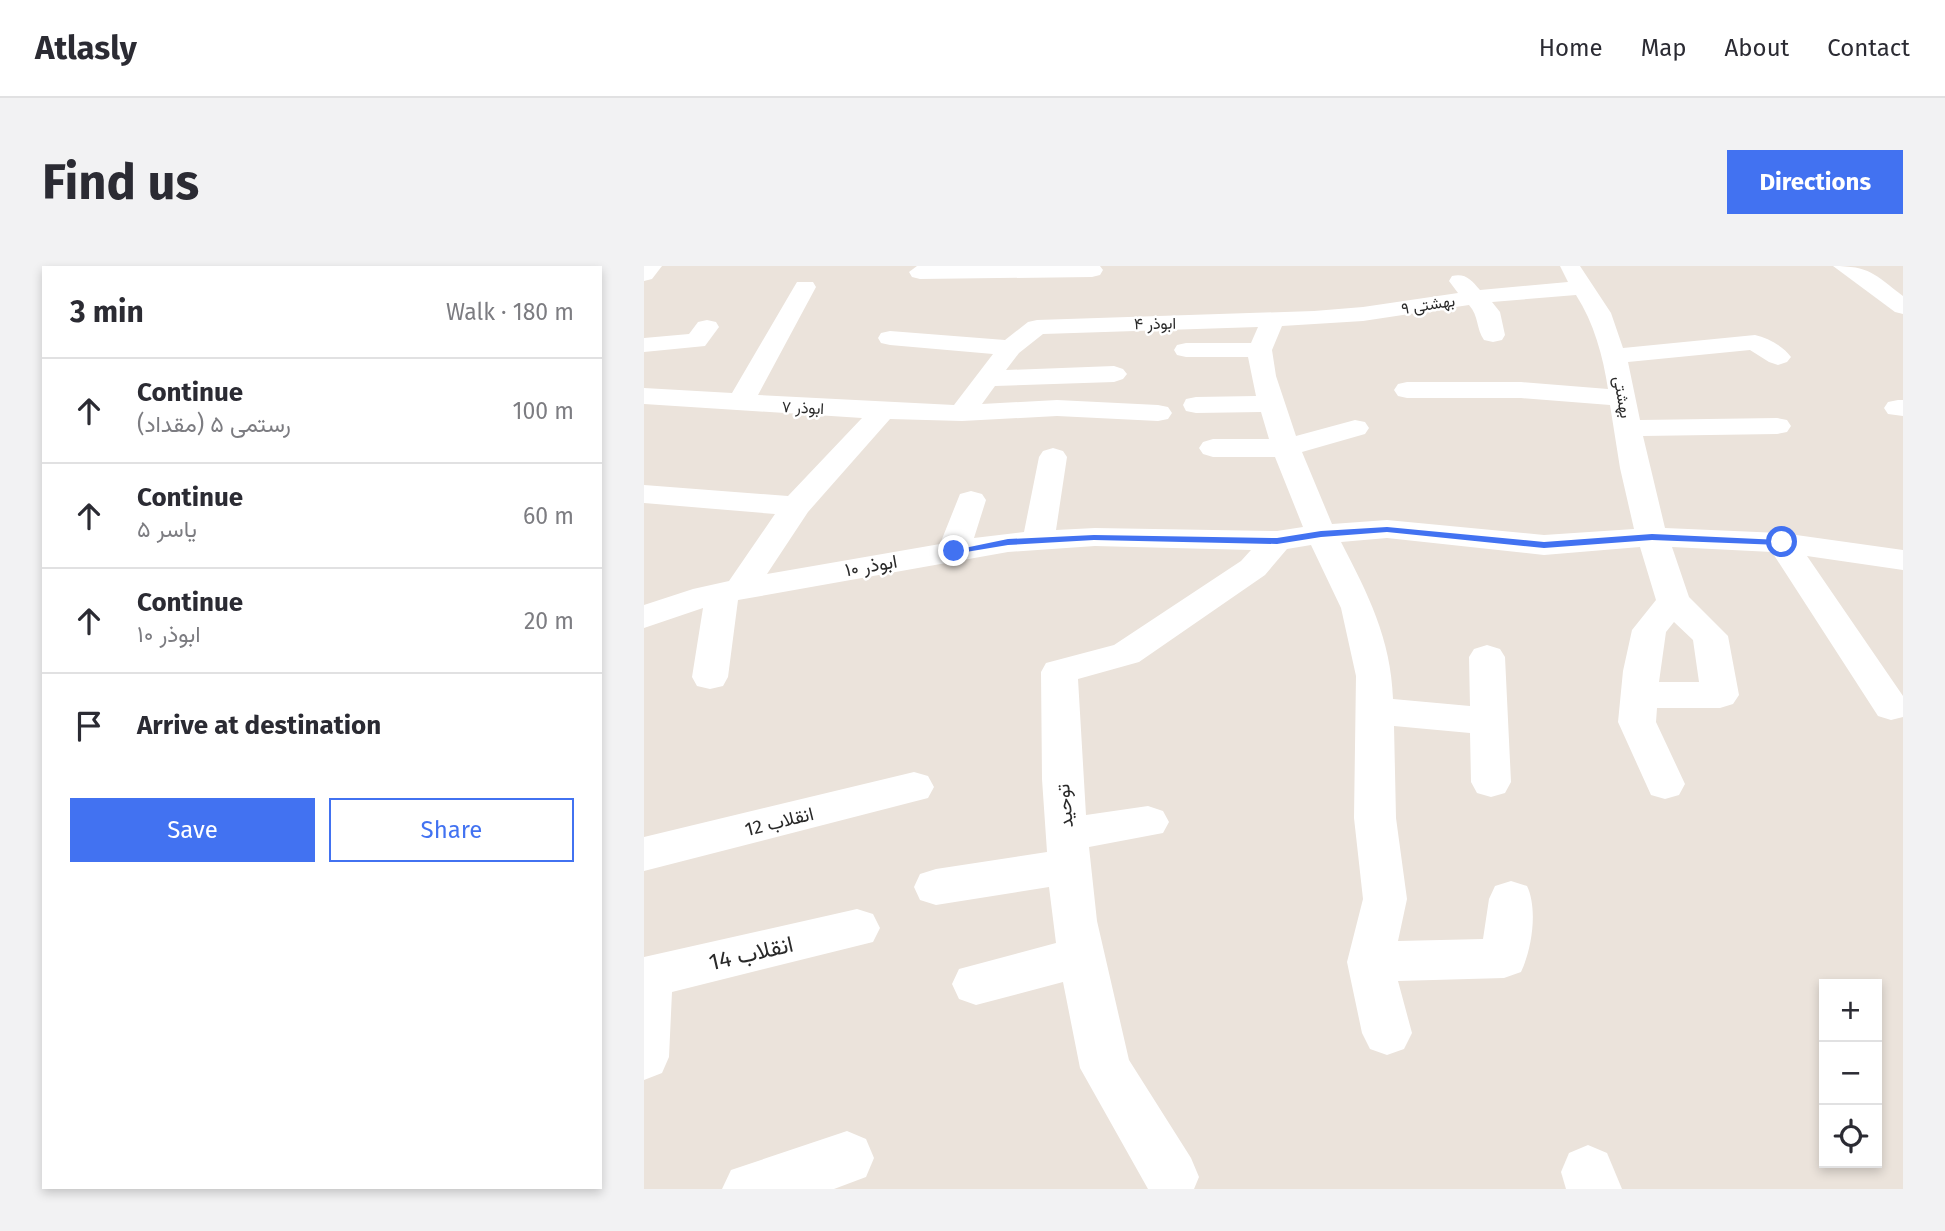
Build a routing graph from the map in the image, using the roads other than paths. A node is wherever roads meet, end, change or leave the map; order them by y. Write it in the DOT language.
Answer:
graph roads {
  1 [pos="651,266"];
  2 [pos="1090,268"];
  3 [pos="1848,269"];
  4 [pos="1891,271"];
  5 [pos="920,272"];
  6 [pos="644,274"];
  7 [pos="1454,275"];
  8 [pos="1576,277"];
  9 [pos="805,287"];
  10 [pos="1475,297"];
  11 [pos="1903,307"];
  12 [pos="1273,319"];
  13 [pos="1124,323"];
  14 [pos="707,327"];
  15 [pos="1493,335"];
  16 [pos="890,338"];
  17 [pos="644,345"];
  18 [pos="1010,348"];
  19 [pos="1186,350"];
  20 [pos="1260,350"];
  21 [pos="1614,356"];
  22 [pos="1778,357"];
  23 [pos="1114,374"];
  24 [pos="986,379"];
  25 [pos="1406,390"];
  26 [pos="644,396"];
  27 [pos="1623,398"];
  28 [pos="740,403"];
  29 [pos="1272,404"];
  30 [pos="1196,405"];
  31 [pos="883,411"];
  32 [pos="1158,413"];
  33 [pos="962,414"];
  34 [pos="1777,426"];
  35 [pos="1355,428"];
  36 [pos="1628,428"];
  37 [pos="1213,448"];
  38 [pos="1286,448"];
  39 [pos="1053,457"];
  40 [pos="644,494"];
  41 [pos="971,500"];
  42 [pos="796,506"];
  43 [pos="1321,534"];
  44 [pos="1652,537"];
  45 [pos="1038,541"];
  46 [pos="1277,541"];
  47 [pos="1782,542"];
  48 [pos="954,551"];
  49 [pos="1903,560"];
  50 [pos="644,591"];
  51 [pos="722,593"];
  52 [pos="1673,601"];
  53 [pos="644,617"];
  54 [pos="1487,657"];
  55 [pos="710,677"];
  56 [pos="1639,695"];
  57 [pos="1891,707"];
  58 [pos="1375,711"];
  59 [pos="1488,721"];
  60 [pos="1491,782"];
  61 [pos="1665,784"];
  62 [pos="914,787"];
  63 [pos="1148,822"];
  64 [pos="1068,850"];
  65 [pos="644,855"];
  66 [pos="936,887"];
  67 [pos="1511,899"];
  68 [pos="857,928"];
  69 [pos="1082,957"];
  70 [pos="1370,962"];
  71 [pos="646,977"];
  72 [pos="976,984"];
  73 [pos="1387,1032"];
  74 [pos="644,1057"];
  75 [pos="848,1158"];
  76 [pos="1171,1177"];
  77 [pos="750,1189"];
  1 -- 6 [label="street"];
  2 -- 5 [label="street"];
  2 -- 13 [label="street"];
  3 -- 4 [label="street"];
  3 -- 11 [label="street"];
  7 -- 10 [label="street"];
  8 -- 10 [label="street, بهشتی ۹"];
  8 -- 21 [label="street, بهشتی"];
  9 -- 28 [label="street"];
  10 -- 12 [label="street, بهشتی ۹"];
  10 -- 15 [label="street"];
  12 -- 13 [label="street, ابوذر ۴"];
  12 -- 20 [label="street"];
  13 -- 18 [label="street, ابوذر ۴"];
  14 -- 17 [label="street"];
  16 -- 18 [label="street"];
  18 -- 24 [label="street"];
  19 -- 20 [label="street"];
  20 -- 29 [label="street"];
  21 -- 22 [label="street"];
  21 -- 27 [label="street, بهشتی"];
  23 -- 24 [label="street"];
  24 -- 33 [label="street"];
  25 -- 27 [label="street"];
  26 -- 28 [label="street, ابوذر ۷"];
  27 -- 36 [label="street, بهشتی"];
  28 -- 31 [label="street, ابوذر ۷"];
  29 -- 30 [label="street"];
  29 -- 38 [label="street"];
  31 -- 33 [label="street, ابوذر ۷"];
  31 -- 42 [label="street"];
  32 -- 33 [label="street, ابوذر ۷"];
  34 -- 36 [label="street"];
  35 -- 38 [label="street"];
  36 -- 44 [label="street, بهشتی"];
  37 -- 38 [label="street"];
  38 -- 43 [label="street"];
  39 -- 45 [label="street"];
  40 -- 42 [label="street"];
  41 -- 48 [label="street"];
  42 -- 51 [label="street"];
  43 -- 44 [label="street, ابوذر ۱۰"];
  43 -- 46 [label="street, ابوذر ۱۰"];
  43 -- 58 [label="street"];
  44 -- 47 [label="street, ابوذر ۱۰"];
  44 -- 52 [label="street, بهشتی"];
  45 -- 46 [label="street, ابوذر ۱۰"];
  45 -- 48 [label="street, ابوذر ۱۰"];
  46 -- 64 [label="street, توحید"];
  47 -- 49 [label="street, ابوذر ۱۰"];
  47 -- 57 [label="street"];
  48 -- 51 [label="street, ابوذر ۱۰"];
  50 -- 51 [label="street"];
  51 -- 53 [label="street"];
  51 -- 55 [label="street"];
  52 -- 56 [label="street"];
  52 -- 56 [label="street"];
  54 -- 59 [label="street"];
  56 -- 61 [label="street"];
  58 -- 59 [label="street"];
  58 -- 70 [label="street"];
  59 -- 60 [label="street"];
  62 -- 65 [label="street, انقلاب 12"];
  63 -- 64 [label="street"];
  64 -- 66 [label="street"];
  64 -- 69 [label="street, توحید"];
  67 -- 70 [label="street"];
  68 -- 71 [label="street, انقلاب 14"];
  69 -- 72 [label="street"];
  69 -- 76 [label="street, توحید"];
  70 -- 73 [label="street"];
  71 -- 74 [label="street"];
  75 -- 77 [label="street"];
}
